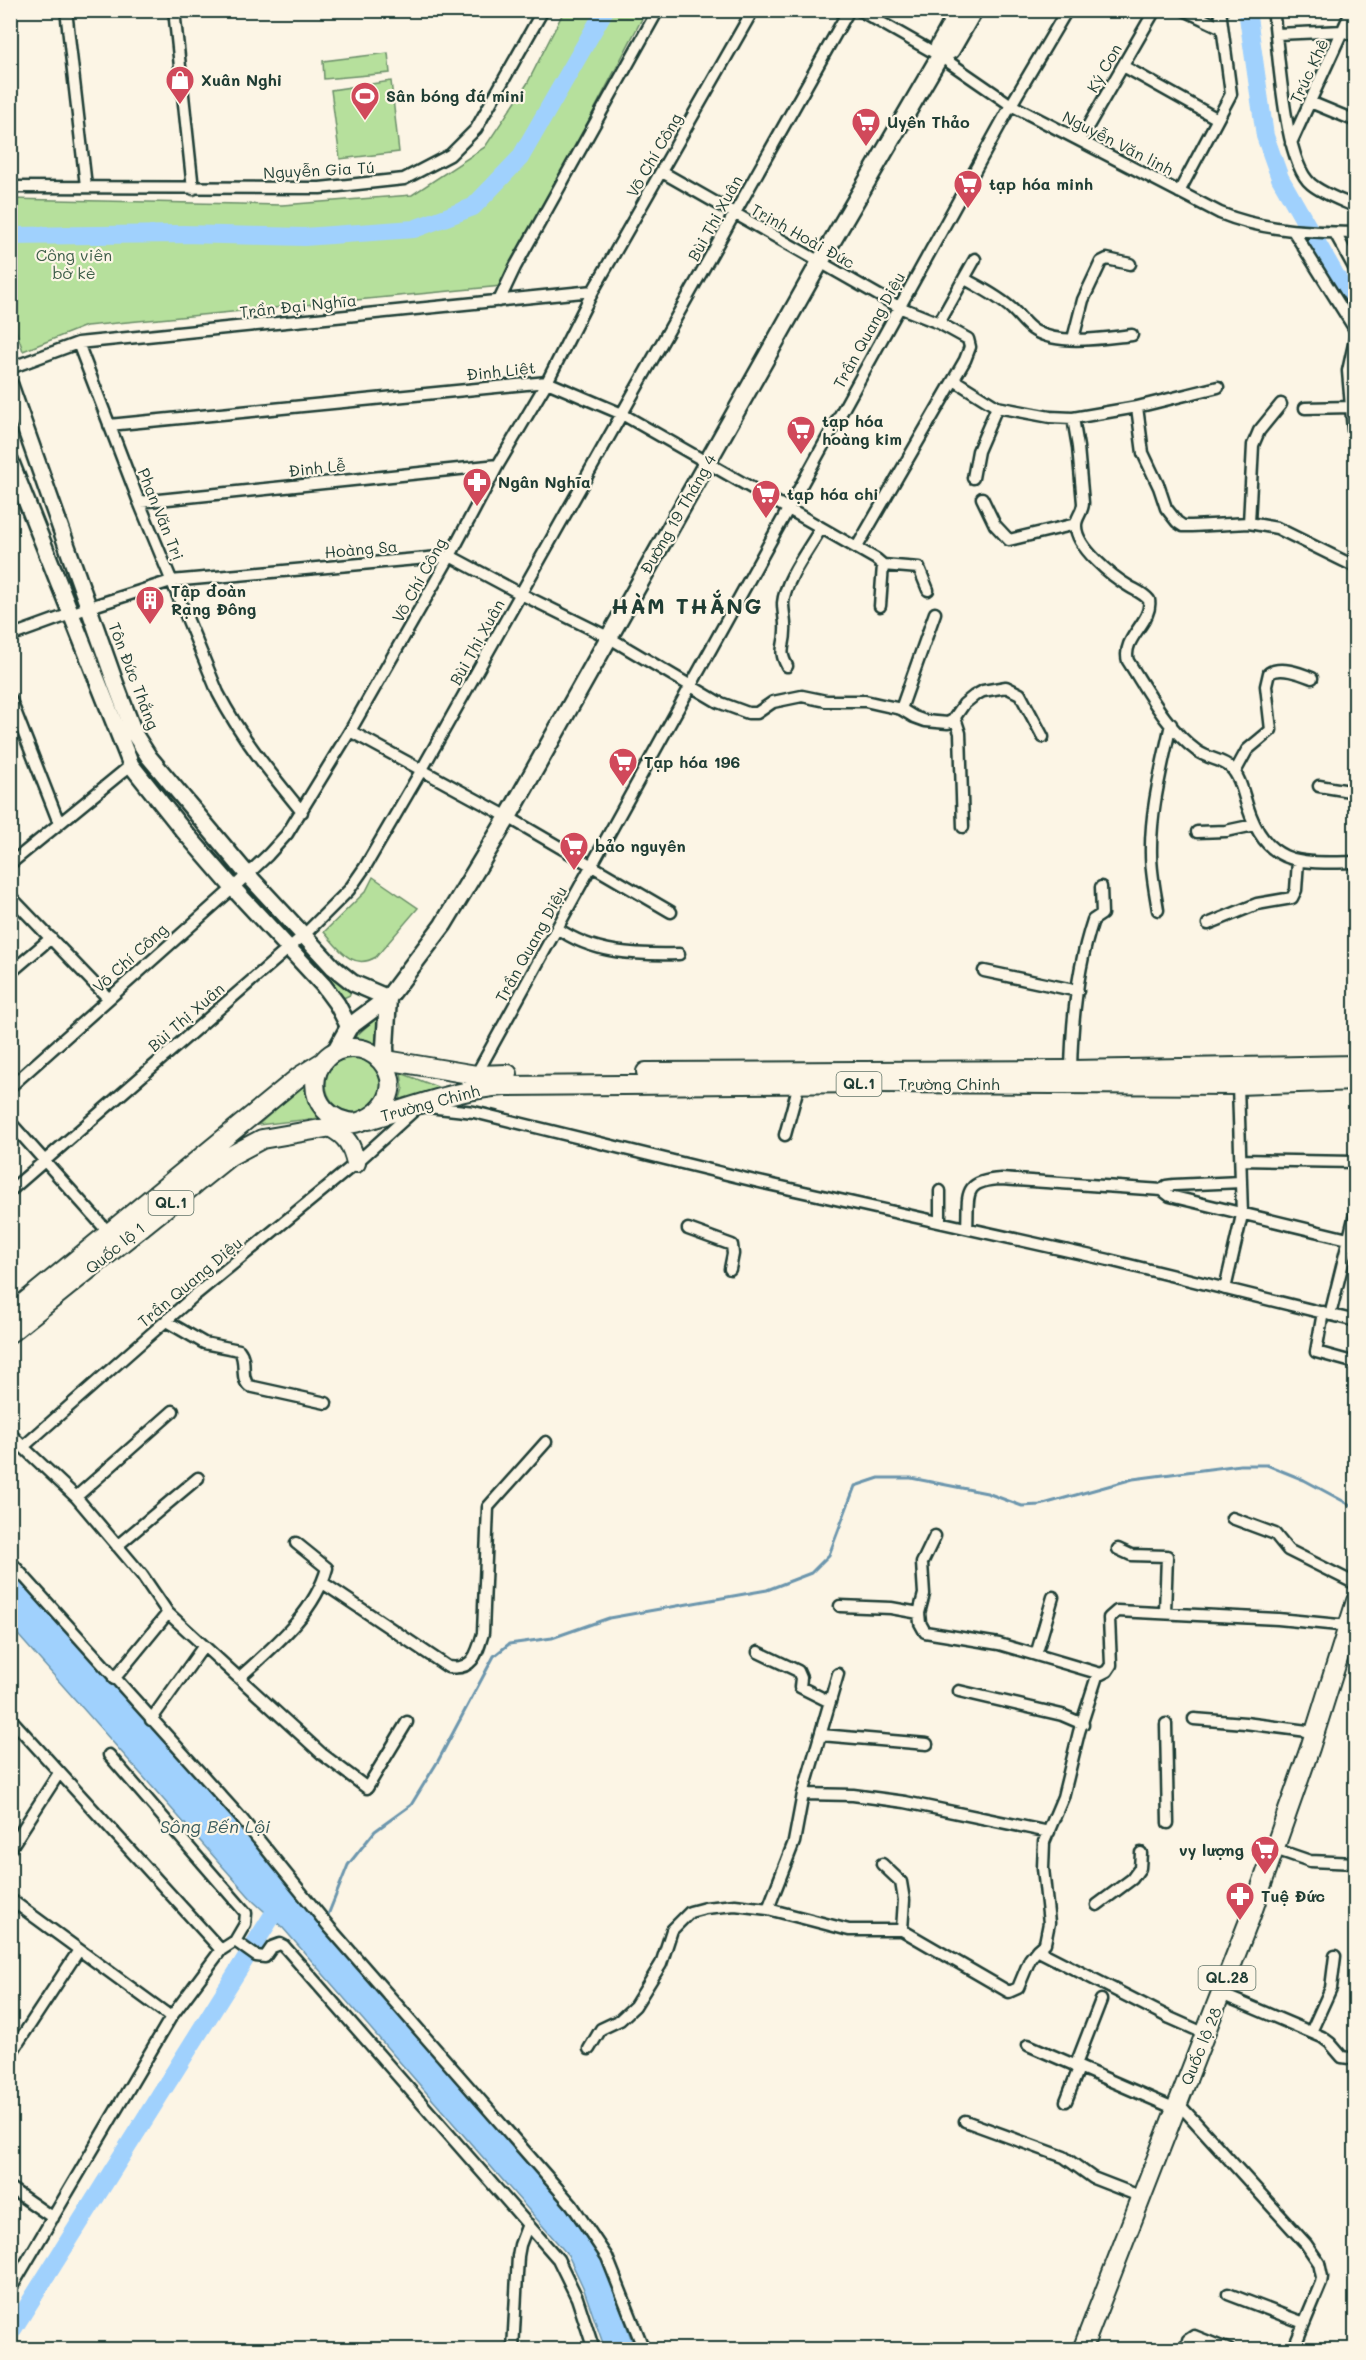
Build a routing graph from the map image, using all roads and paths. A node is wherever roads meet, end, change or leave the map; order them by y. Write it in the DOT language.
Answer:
graph roads {
  1 [pos="66,10"];
  2 [pos="174,10"];
  3 [pos="543,10"];
  4 [pos="658,10"];
  5 [pos="753,10"];
  6 [pos="849,10"];
  7 [pos="859,10"];
  8 [pos="959,10"];
  9 [pos="974,10"];
  10 [pos="1066,10"];
  11 [pos="1155,10"];
  12 [pos="1184,10"];
  13 [pos="1220,10"];
  14 [pos="1273,10"];
  15 [pos="1352,10"];
  16 [pos="1222,28"];
  17 [pos="1344,32"];
  18 [pos="1277,34"];
  19 [pos="1356,37"];
  20 [pos="940,56"];
  21 [pos="1123,66"];
  22 [pos="1310,102"];
  23 [pos="1011,105"];
  24 [pos="1216,118"];
  25 [pos="1356,121"];
  26 [pos="1080,140"];
  27 [pos="1291,143"];
  28 [pos="662,172"];
  29 [pos="87,186"];
  30 [pos="10,187"];
  31 [pos="193,189"];
  32 [pos="1179,192"];
  33 [pos="1356,207"];
  34 [pos="734,215"];
  35 [pos="1294,232"];
  36 [pos="1335,233"];
  37 [pos="1356,233"];
  38 [pos="975,259"];
  39 [pos="820,262"];
  40 [pos="1130,264"];
  41 [pos="1356,271"];
  42 [pos="965,279"];
  43 [pos="593,291"];
  44 [pos="499,301"];
  45 [pos="899,307"];
  46 [pos="939,322"];
  47 [pos="1356,333"];
  48 [pos="1132,335"];
  49 [pos="1073,339"];
  50 [pos="78,343"];
  51 [pos="10,368"];
  52 [pos="954,380"];
  53 [pos="547,382"];
  54 [pos="10,385"];
  55 [pos="1218,387"];
  56 [pos="1281,404"];
  57 [pos="997,407"];
  58 [pos="1137,407"];
  59 [pos="1352,407"];
  60 [pos="1305,408"];
  61 [pos="622,414"];
  62 [pos="1073,418"];
  63 [pos="109,425"];
  64 [pos="1356,438"];
  65 [pos="10,460"];
  66 [pos="708,462"];
  67 [pos="498,465"];
  68 [pos="973,478"];
  69 [pos="982,498"];
  70 [pos="139,502"];
  71 [pos="787,509"];
  72 [pos="1249,523"];
  73 [pos="1076,524"];
  74 [pos="821,528"];
  75 [pos="857,547"];
  76 [pos="450,556"];
  77 [pos="883,565"];
  78 [pos="1356,567"];
  79 [pos="171,581"];
  80 [pos="928,590"];
  81 [pos="521,594"];
  82 [pos="880,606"];
  83 [pos="90,607"];
  84 [pos="935,613"];
  85 [pos="70,614"];
  86 [pos="10,636"];
  87 [pos="608,638"];
  88 [pos="787,666"];
  89 [pos="1312,678"];
  90 [pos="690,686"];
  91 [pos="10,698"];
  92 [pos="901,709"];
  93 [pos="955,718"];
  94 [pos="1171,724"];
  95 [pos="350,730"];
  96 [pos="1043,737"];
  97 [pos="131,765"];
  98 [pos="421,771"];
  99 [pos="1235,772"];
  100 [pos="1320,786"];
  101 [pos="1356,792"];
  102 [pos="302,812"];
  103 [pos="508,818"];
  104 [pos="59,823"];
  105 [pos="1254,825"];
  106 [pos="963,827"];
  107 [pos="1197,832"];
  108 [pos="1298,861"];
  109 [pos="1356,862"];
  110 [pos="10,864"];
  111 [pos="591,867"];
  112 [pos="247,874"];
  113 [pos="1101,887"];
  114 [pos="233,888"];
  115 [pos="10,896"];
  116 [pos="1158,910"];
  117 [pos="671,912"];
  118 [pos="1208,924"];
  119 [pos="557,928"];
  120 [pos="304,935"];
  121 [pos="51,938"];
  122 [pos="288,948"];
  123 [pos="679,954"];
  124 [pos="984,971"];
  125 [pos="10,974"];
  126 [pos="1078,991"];
  127 [pos="108,998"];
  128 [pos="388,998"];
  129 [pos="349,1027"];
  130 [pos="330,1056"];
  131 [pos="384,1062"];
  132 [pos="1356,1065"];
  133 [pos="1071,1070"];
  134 [pos="476,1075"];
  135 [pos="1356,1081"];
  136 [pos="799,1084"];
  137 [pos="1238,1085"];
  138 [pos="10,1087"];
  139 [pos="419,1106"];
  140 [pos="362,1121"];
  141 [pos="10,1122"];
  142 [pos="331,1128"];
  143 [pos="785,1135"];
  144 [pos="1241,1160"];
  145 [pos="45,1161"];
  146 [pos="1356,1162"];
  147 [pos="356,1163"];
  148 [pos="1241,1182"];
  149 [pos="1162,1190"];
  150 [pos="10,1191"];
  151 [pos="940,1191"];
  152 [pos="1356,1210"];
  153 [pos="1242,1215"];
  154 [pos="940,1222"];
  155 [pos="967,1228"];
  156 [pos="688,1230"];
  157 [pos="109,1233"];
  158 [pos="1348,1239"];
  159 [pos="730,1269"];
  160 [pos="1225,1289"];
  161 [pos="10,1314"];
  162 [pos="1326,1314"];
  163 [pos="166,1321"];
  164 [pos="1356,1321"];
  165 [pos="10,1333"];
  166 [pos="1356,1364"];
  167 [pos="326,1403"];
  168 [pos="173,1411"];
  169 [pos="10,1432"];
  170 [pos="546,1442"];
  171 [pos="23,1447"];
  172 [pos="198,1478"];
  173 [pos="76,1497"];
  174 [pos="1232,1518"];
  175 [pos="935,1536"];
  176 [pos="296,1542"];
  177 [pos="117,1546"];
  178 [pos="1119,1549"];
  179 [pos="10,1561"];
  180 [pos="323,1583"];
  181 [pos="1356,1584"];
  182 [pos="1053,1597"];
  183 [pos="1356,1601"];
  184 [pos="840,1606"];
  185 [pos="1165,1612"];
  186 [pos="168,1613"];
  187 [pos="919,1613"];
  188 [pos="1349,1634"];
  189 [pos="203,1647"];
  190 [pos="758,1652"];
  191 [pos="1036,1655"];
  192 [pos="1098,1673"];
  193 [pos="838,1674"];
  194 [pos="240,1677"];
  195 [pos="114,1679"];
  196 [pos="959,1691"];
  197 [pos="830,1702"];
  198 [pos="10,1718"];
  199 [pos="151,1719"];
  200 [pos="1194,1719"];
  201 [pos="407,1722"];
  202 [pos="1083,1724"];
  203 [pos="1166,1724"];
  204 [pos="1315,1732"];
  205 [pos="821,1735"];
  206 [pos="927,1744"];
  207 [pos="109,1755"];
  208 [pos="59,1773"];
  209 [pos="803,1794"];
  210 [pos="1168,1823"];
  211 [pos="1049,1832"];
  212 [pos="1275,1849"];
  213 [pos="10,1850"];
  214 [pos="1141,1852"];
  215 [pos="1356,1863"];
  216 [pos="882,1864"];
  217 [pos="10,1899"];
  218 [pos="1097,1905"];
  219 [pos="768,1909"];
  220 [pos="902,1930"];
  221 [pos="238,1943"];
  222 [pos="79,1950"];
  223 [pos="221,1950"];
  224 [pos="1037,1950"];
  225 [pos="1335,1956"];
  226 [pos="1221,1994"];
  227 [pos="1101,2000"];
  228 [pos="171,2017"];
  229 [pos="1311,2032"];
  230 [pos="1206,2034"];
  231 [pos="1028,2045"];
  232 [pos="589,2049"];
  233 [pos="10,2055"];
  234 [pos="1356,2059"];
  235 [pos="1077,2068"];
  236 [pos="1066,2101"];
  237 [pos="1177,2106"];
  238 [pos="965,2121"];
  239 [pos="10,2188"];
  240 [pos="1142,2197"];
  241 [pos="53,2218"];
  242 [pos="528,2224"];
  243 [pos="10,2290"];
  244 [pos="1228,2294"];
  245 [pos="1304,2323"];
  246 [pos="513,2349"];
  247 [pos="594,2349"];
  248 [pos="644,2349"];
  249 [pos="1082,2349"];
  250 [pos="1186,2349"];
  251 [pos="1229,2349"];
  252 [pos="1293,2349"];
  1 -- 29 [label="street"];
  2 -- 31 [label="street"];
  3 -- 31 [label="street, Nguyễn Gia Tú"];
  4 -- 44 [label="street"];
  5 -- 28 [label="street, Võ Chí Công"];
  6 -- 34 [label="street, Bùi Thị Xuân"];
  7 -- 20 [label="street, Nguyễn Văn linh"];
  8 -- 20 [label="main road, Đường 19 Tháng 4"];
  9 -- 20 [label="main road, Đường 19 Tháng 4"];
  10 -- 23 [label="street, Trần Quang Diệu"];
  11 -- 21 [label="street, Ký Con"];
  12 -- 16 [label="street"];
  13 -- 16 [label="street"];
  14 -- 18 [label="street"];
  15 -- 17 [label="street, Trúc Khê"];
  16 -- 24 [label="street"];
  17 -- 18 [label="street"];
  17 -- 19 [label="street"];
  17 -- 22 [label="street, Trúc Khê"];
  18 -- 27 [label="street"];
  20 -- 23 [label="street, Nguyễn Văn linh"];
  20 -- 39 [label="main road, Đường 19 Tháng 4"];
  21 -- 24 [label="street"];
  21 -- 26 [label="street, Ký Con"];
  22 -- 25 [label="street"];
  22 -- 27 [label="street, Trúc Khê"];
  23 -- 26 [label="street, Nguyễn Văn linh"];
  23 -- 45 [label="street, Trần Quang Diệu"];
  24 -- 32 [label="street"];
  26 -- 32 [label="street, Nguyễn Văn linh"];
  27 -- 33 [label="street"];
  28 -- 34 [label="street, Trịnh Hoài Đức"];
  28 -- 43 [label="street, Võ Chí Công"];
  29 -- 30 [label="street, Nguyễn Gia Tú"];
  29 -- 31 [label="street, Nguyễn Gia Tú"];
  32 -- 35 [label="street, Nguyễn Văn linh"];
  34 -- 39 [label="street, Trịnh Hoài Đức"];
  34 -- 61 [label="street, Bùi Thị Xuân"];
  35 -- 36 [label="street"];
  35 -- 47 [label="street"];
  36 -- 37 [label="street"];
  36 -- 41 [label="street"];
  38 -- 42 [label="street"];
  39 -- 45 [label="street, Trịnh Hoài Đức"];
  39 -- 66 [label="main road, Đường 19 Tháng 4"];
  40 -- 49 [label="street"];
  42 -- 46 [label="street"];
  42 -- 49 [label="street"];
  43 -- 44 [label="street, Trần Đại Nghĩa"];
  43 -- 53 [label="street, Võ Chí Công"];
  44 -- 50 [label="street, Trần Đại Nghĩa"];
  45 -- 46 [label="street, Trịnh Hoài Đức"];
  45 -- 71 [label="street, Trần Quang Diệu"];
  46 -- 52 [label="street, Trịnh Hoài Đức"];
  47 -- 59 [label="street"];
  48 -- 49 [label="street"];
  50 -- 51 [label="street, Trần Đại Nghĩa"];
  50 -- 63 [label="street, Phan Văn Trị"];
  52 -- 57 [label="street"];
  52 -- 75 [label="street"];
  53 -- 61 [label="street, Đinh Liệt"];
  53 -- 63 [label="street, Đinh Liệt"];
  53 -- 67 [label="street, Võ Chí Công"];
  54 -- 83 [label="main road, Tôn Đức Thắng"];
  55 -- 58 [label="street"];
  56 -- 72 [label="street"];
  57 -- 62 [label="street"];
  57 -- 68 [label="street"];
  58 -- 62 [label="street"];
  58 -- 72 [label="street"];
  59 -- 60 [label="street"];
  59 -- 64 [label="street"];
  61 -- 66 [label="street, Đinh Liệt"];
  61 -- 81 [label="street, Bùi Thị Xuân"];
  62 -- 73 [label="street"];
  63 -- 70 [label="street, Phan Văn Trị"];
  65 -- 85 [label="main road"];
  66 -- 71 [label="street, Đinh Liệt"];
  66 -- 87 [label="main road, Đường 19 Tháng 4"];
  67 -- 70 [label="street, Đinh Lễ"];
  67 -- 76 [label="street, Võ Chí Công"];
  69 -- 73 [label="street"];
  70 -- 79 [label="street, Phan Văn Trị"];
  71 -- 74 [label="street, Đinh Liệt"];
  71 -- 90 [label="street, Trần Quang Diệu"];
  72 -- 78 [label="street"];
  73 -- 94 [label="street"];
  74 -- 75 [label="street, Đinh Liệt"];
  74 -- 88 [label="street"];
  75 -- 77 [label="street, Đinh Liệt"];
  76 -- 79 [label="street, Hoàng Sa"];
  76 -- 81 [label="street"];
  76 -- 95 [label="street, Võ Chí Công"];
  77 -- 80 [label="street"];
  77 -- 82 [label="street"];
  79 -- 83 [label="street, Hoàng Sa"];
  79 -- 102 [label="street, Phan Văn Trị"];
  81 -- 87 [label="street"];
  81 -- 98 [label="street, Bùi Thị Xuân"];
  83 -- 85 [label="street, Hoàng Sa"];
  83 -- 112 [label="main road, Tôn Đức Thắng"];
  84 -- 92 [label="street"];
  85 -- 86 [label="street, Hoàng Sa"];
  85 -- 97 [label="main road"];
  87 -- 90 [label="street"];
  87 -- 103 [label="main road, Đường 19 Tháng 4"];
  89 -- 99 [label="street"];
  90 -- 92 [label="street"];
  90 -- 111 [label="street, Trần Quang Diệu"];
  91 -- 104 [label="street"];
  92 -- 93 [label="street"];
  93 -- 96 [label="street"];
  93 -- 106 [label="street"];
  94 -- 99 [label="street"];
  94 -- 116 [label="street"];
  95 -- 98 [label="street"];
  95 -- 102 [label="street, Võ Chí Công"];
  97 -- 104 [label="street"];
  97 -- 114 [label="main road"];
  98 -- 103 [label="street"];
  98 -- 120 [label="street, Bùi Thị Xuân"];
  99 -- 105 [label="street"];
  100 -- 101 [label="street"];
  102 -- 112 [label="street, Võ Chí Công"];
  103 -- 111 [label="street"];
  103 -- 128 [label="main road, Đường 19 Tháng 4"];
  104 -- 110 [label="street"];
  105 -- 107 [label="street"];
  105 -- 108 [label="street"];
  108 -- 109 [label="street"];
  108 -- 118 [label="street"];
  111 -- 117 [label="street"];
  111 -- 119 [label="street, Trần Quang Diệu"];
  112 -- 114 [label="street, Võ Chí Công"];
  112 -- 120 [label="main road, Tôn Đức Thắng"];
  113 -- 126 [label="street"];
  114 -- 122 [label="main road"];
  114 -- 127 [label="street, Võ Chí Công"];
  115 -- 121 [label="street"];
  119 -- 123 [label="street"];
  119 -- 134 [label="street, Trần Quang Diệu"];
  120 -- 122 [label="street, Bùi Thị Xuân"];
  120 -- 128 [label="main road, Tôn Đức Thắng"];
  121 -- 125 [label="street"];
  121 -- 127 [label="street"];
  122 -- 129 [label="main road"];
  122 -- 145 [label="street, Bùi Thị Xuân"];
  124 -- 126 [label="street"];
  126 -- 133 [label="street"];
  127 -- 138 [label="street, Võ Chí Công"];
  128 -- 129 [label="main road, Đường 19 Tháng 4"];
  128 -- 131 [label="main road"];
  129 -- 130 [label="main road, Đường 19 Tháng 4"];
  130 -- 131 [label="highway, QL.1"];
  130 -- 140 [label="highway"];
  130 -- 157 [label="highway, Quốc lộ 1 / QL.1"];
  131 -- 134 [label="highway, Trường Chinh / QL.1"];
  131 -- 140 [label="highway"];
  132 -- 133 [label="highway, Trường Chinh / QL.1"];
  133 -- 134 [label="highway, Trường Chinh / QL.1"];
  135 -- 137 [label="highway, Trường Chinh / QL.1"];
  136 -- 137 [label="highway, Trường Chinh / QL.1"];
  136 -- 139 [label="highway, Trường Chinh / QL.1"];
  136 -- 143 [label="street"];
  137 -- 144 [label="street"];
  139 -- 140 [label="highway, Trường Chinh / QL.1"];
  139 -- 147 [label="street, Trần Quang Diệu"];
  139 -- 154 [label="street"];
  140 -- 142 [label="highway, Quốc lộ 1 / QL.1"];
  141 -- 145 [label="street"];
  142 -- 147 [label="highway"];
  142 -- 165 [label="highway, Quốc lộ 1 / QL.1"];
  144 -- 146 [label="street"];
  144 -- 148 [label="street"];
  145 -- 150 [label="street, Bùi Thị Xuân"];
  145 -- 157 [label="street"];
  147 -- 163 [label="street, Trần Quang Diệu"];
  148 -- 149 [label="street"];
  148 -- 153 [label="street"];
  149 -- 153 [label="street"];
  149 -- 155 [label="street"];
  151 -- 154 [label="street"];
  152 -- 158 [label="street"];
  153 -- 158 [label="street"];
  153 -- 160 [label="street"];
  154 -- 155 [label="street"];
  155 -- 160 [label="street"];
  156 -- 159 [label="street"];
  157 -- 161 [label="highway, Quốc lộ 1 / QL.1"];
  158 -- 162 [label="street"];
  160 -- 162 [label="street"];
  162 -- 164 [label="street"];
  162 -- 166 [label="street"];
  163 -- 167 [label="street"];
  163 -- 171 [label="street, Trần Quang Diệu"];
  168 -- 173 [label="street"];
  169 -- 171 [label="street"];
  170 -- 180 [label="street"];
  171 -- 173 [label="street"];
  172 -- 177 [label="street"];
  173 -- 177 [label="street"];
  174 -- 181 [label="street"];
  175 -- 187 [label="street"];
  176 -- 180 [label="street"];
  177 -- 186 [label="street"];
  178 -- 185 [label="street"];
  179 -- 195 [label="street"];
  180 -- 194 [label="street"];
  182 -- 191 [label="street"];
  183 -- 188 [label="highway, Quốc lộ 28 / QL.28"];
  184 -- 187 [label="street"];
  185 -- 188 [label="street"];
  185 -- 192 [label="street"];
  186 -- 189 [label="street"];
  186 -- 195 [label="street"];
  187 -- 191 [label="street"];
  188 -- 204 [label="highway, Quốc lộ 28 / QL.28"];
  189 -- 194 [label="street"];
  189 -- 199 [label="street"];
  190 -- 197 [label="street"];
  191 -- 192 [label="street"];
  192 -- 202 [label="street"];
  193 -- 197 [label="street"];
  194 -- 201 [label="street"];
  195 -- 199 [label="street"];
  196 -- 202 [label="street"];
  197 -- 205 [label="street"];
  198 -- 208 [label="street"];
  199 -- 248 [label="street"];
  200 -- 204 [label="street"];
  202 -- 211 [label="street"];
  203 -- 210 [label="street"];
  204 -- 212 [label="highway, Quốc lộ 28 / QL.28"];
  205 -- 206 [label="street"];
  205 -- 209 [label="street"];
  207 -- 221 [label="street"];
  208 -- 213 [label="street"];
  208 -- 223 [label="street"];
  209 -- 211 [label="street"];
  209 -- 219 [label="street"];
  211 -- 224 [label="street"];
  212 -- 215 [label="street"];
  212 -- 226 [label="highway, Quốc lộ 28 / QL.28"];
  214 -- 218 [label="street"];
  216 -- 220 [label="street"];
  217 -- 222 [label="street"];
  219 -- 220 [label="street"];
  219 -- 232 [label="street"];
  220 -- 224 [label="street"];
  221 -- 223 [label="street"];
  221 -- 242 [label="street"];
  222 -- 228 [label="street"];
  222 -- 233 [label="street"];
  223 -- 228 [label="street"];
  224 -- 230 [label="street"];
  225 -- 229 [label="street"];
  226 -- 229 [label="street"];
  226 -- 230 [label="highway, Quốc lộ 28 / QL.28"];
  227 -- 235 [label="street"];
  228 -- 241 [label="street"];
  229 -- 234 [label="street"];
  230 -- 237 [label="highway, Quốc lộ 28 / QL.28"];
  231 -- 235 [label="street"];
  235 -- 236 [label="street"];
  235 -- 237 [label="street"];
  237 -- 240 [label="highway, Quốc lộ 28 / QL.28"];
  237 -- 245 [label="street"];
  238 -- 240 [label="street"];
  239 -- 241 [label="street"];
  240 -- 249 [label="highway, Quốc lộ 28 / QL.28"];
  241 -- 243 [label="street"];
  242 -- 246 [label="street"];
  242 -- 247 [label="street"];
  244 -- 245 [label="street"];
  245 -- 252 [label="street"];
  250 -- 251 [label="street"];
}
